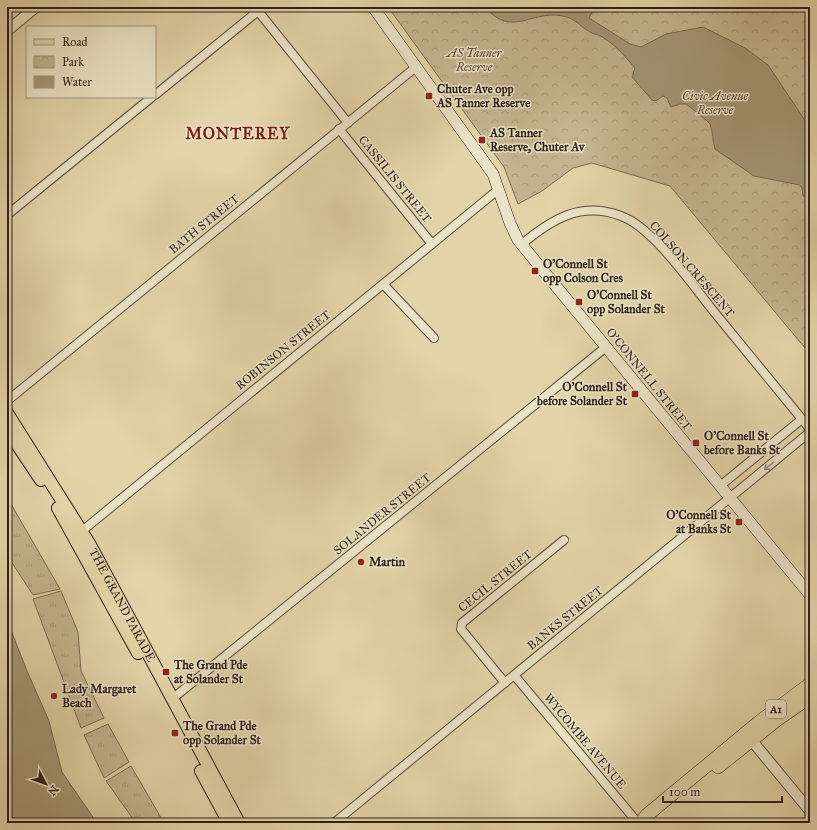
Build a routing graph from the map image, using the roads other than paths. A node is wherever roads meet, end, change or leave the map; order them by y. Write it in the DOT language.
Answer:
graph roads {
  1 [pos="36,7"];
  2 [pos="373,7"];
  3 [pos="261,9"];
  4 [pos="7,31"];
  5 [pos="416,67"];
  6 [pos="156,94"];
  7 [pos="151,98"];
  8 [pos="348,122"];
  9 [pos="339,129"];
  10 [pos="499,189"];
  11 [pos="7,215"];
  12 [pos="432,244"];
  13 [pos="522,244"];
  14 [pos="383,284"];
  15 [pos="434,338"];
  16 [pos="606,347"];
  17 [pos="7,400"];
  18 [pos="7,413"];
  19 [pos="802,419"];
  20 [pos="7,429"];
  21 [pos="810,429"];
  22 [pos="810,432"];
  23 [pos="720,486"];
  24 [pos="730,498"];
  25 [pos="82,531"];
  26 [pos="564,540"];
  27 [pos="810,595"];
  28 [pos="514,675"];
  29 [pos="505,683"];
  30 [pos="810,684"];
  31 [pos="810,697"];
  32 [pos="172,699"];
  33 [pos="748,736"];
  34 [pos="810,811"];
  35 [pos="229,823"];
  36 [pos="239,823"];
  37 [pos="334,823"];
  38 [pos="638,823"];
  39 [pos="641,823"];
  40 [pos="648,823"];
  1 -- 4 [label="street"];
  2 -- 5 [label="main road, O'CONNELL STREET"];
  3 -- 6 [label="street"];
  3 -- 8 [label="street"];
  5 -- 8 [label="street, BATH STREET"];
  5 -- 10 [label="main road, O'CONNELL STREET"];
  7 -- 11 [label="street"];
  8 -- 9 [label="street, BATH STREET"];
  9 -- 12 [label="street, CASSILIS STREET"];
  9 -- 17 [label="street, BATH STREET"];
  10 -- 12 [label="street, ROBINSON STREET"];
  10 -- 13 [label="main road, O'CONNELL STREET"];
  12 -- 14 [label="street, ROBINSON STREET"];
  13 -- 16 [label="main road, O'CONNELL STREET"];
  13 -- 19 [label="street, COLSON CRESCENT"];
  14 -- 15 [label="street"];
  14 -- 25 [label="street, ROBINSON STREET"];
  16 -- 23 [label="main road, O'CONNELL STREET"];
  16 -- 32 [label="street, SOLANDER STREET"];
  18 -- 25 [label="main road, THE GRAND PARADE"];
  19 -- 21 [label="street, COLSON CRESCENT"];
  19 -- 23 [label="street"];
  20 -- 35 [label="main road, THE GRAND PARADE"];
  22 -- 24 [label="street, BANKS STREET, one-way"];
  23 -- 24 [label="main road, O'CONNELL STREET"];
  24 -- 27 [label="main road, O'CONNELL STREET"];
  24 -- 28 [label="street, BANKS STREET"];
  25 -- 32 [label="main road, THE GRAND PARADE"];
  26 -- 29 [label="street, CECIL STREET"];
  28 -- 29 [label="street, BANKS STREET"];
  28 -- 38 [label="street, WYCOMBE AVENUE"];
  29 -- 37 [label="street, BANKS STREET"];
  30 -- 33 [label="highway, A1"];
  31 -- 33 [label="highway, A1"];
  32 -- 36 [label="main road, THE GRAND PARADE"];
  33 -- 34 [label="street"];
  33 -- 39 [label="highway, A1"];
  33 -- 40 [label="highway, A1"];
}
